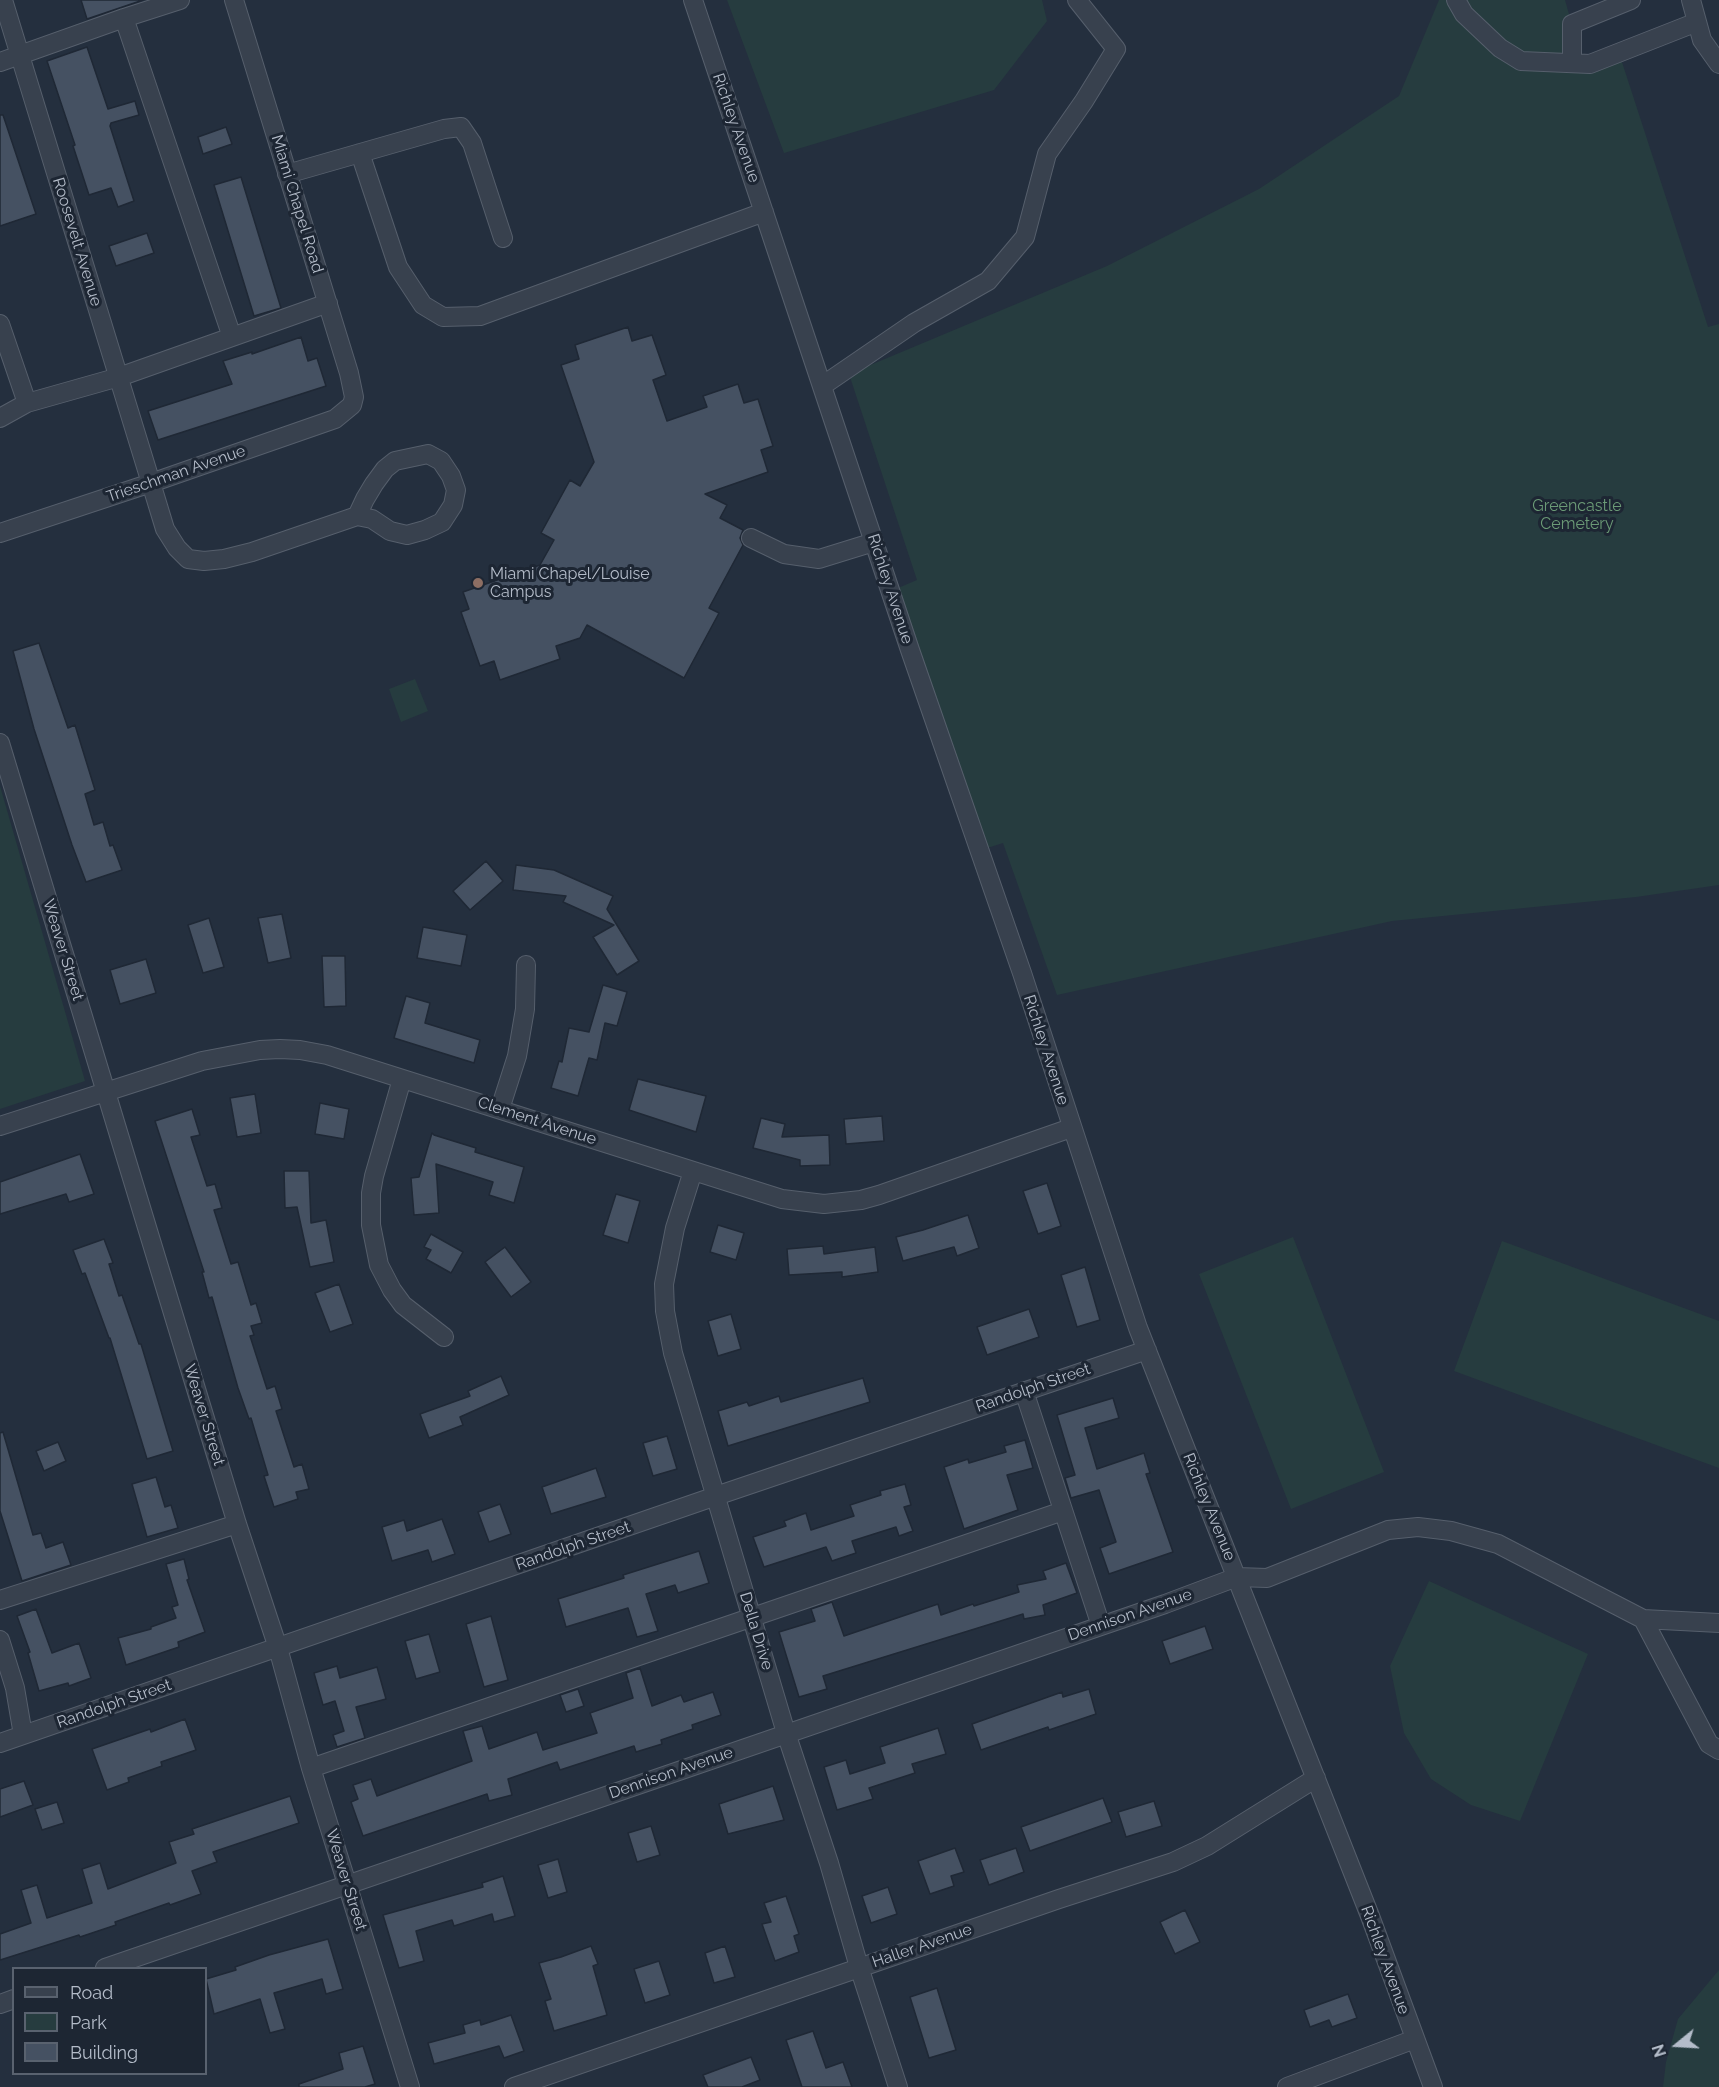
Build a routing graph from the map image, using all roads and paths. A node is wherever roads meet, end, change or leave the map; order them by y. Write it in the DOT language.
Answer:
graph roads {
  1 [pos="3,0"];
  2 [pos="180,0"];
  3 [pos="234,0"];
  4 [pos="693,0"];
  5 [pos="1077,0"];
  6 [pos="1456,0"];
  7 [pos="1630,0"];
  8 [pos="1691,0"];
  9 [pos="124,18"];
  10 [pos="1697,22"];
  11 [pos="20,56"];
  12 [pos="0,62"];
  13 [pos="1572,63"];
  14 [pos="1719,64"];
  15 [pos="360,153"];
  16 [pos="287,174"];
  17 [pos="764,212"];
  18 [pos="503,238"];
  19 [pos="328,303"];
  20 [pos="0,324"];
  21 [pos="232,337"];
  22 [pos="119,377"];
  23 [pos="822,386"];
  24 [pos="27,403"];
  25 [pos="350,408"];
  26 [pos="0,418"];
  27 [pos="151,483"];
  28 [pos="357,516"];
  29 [pos="0,533"];
  30 [pos="751,538"];
  31 [pos="874,542"];
  32 [pos="0,743"];
  33 [pos="526,965"];
  34 [pos="402,1079"];
  35 [pos="106,1092"];
  36 [pos="500,1109"];
  37 [pos="0,1126"];
  38 [pos="1071,1128"];
  39 [pos="693,1171"];
  40 [pos="444,1337"];
  41 [pos="1147,1350"];
  42 [pos="1024,1391"];
  43 [pos="716,1496"];
  44 [pos="1063,1511"];
  45 [pos="237,1524"];
  46 [pos="1237,1577"];
  47 [pos="0,1600"];
  48 [pos="752,1619"];
  49 [pos="1643,1619"];
  50 [pos="1719,1623"];
  51 [pos="1101,1626"];
  52 [pos="0,1640"];
  53 [pos="278,1648"];
  54 [pos="786,1733"];
  55 [pos="23,1735"];
  56 [pos="0,1743"];
  57 [pos="1719,1750"];
  58 [pos="311,1768"];
  59 [pos="1316,1778"];
  60 [pos="348,1886"];
  61 [pos="108,1967"];
  62 [pos="859,1967"];
  63 [pos="1415,2039"];
  64 [pos="410,2087"];
  65 [pos="514,2087"];
  66 [pos="898,2087"];
  67 [pos="1287,2087"];
  68 [pos="1433,2087"];
  1 -- 11 [label="street, Roosevelt Avenue"];
  2 -- 9 [label="street"];
  3 -- 16 [label="street, Miami Chapel Road"];
  4 -- 17 [label="street, Richley Avenue"];
  5 -- 23 [label="street"];
  6 -- 13 [label="street"];
  7 -- 13 [label="street"];
  8 -- 10 [label="street"];
  9 -- 11 [label="street"];
  9 -- 21 [label="street"];
  10 -- 13 [label="street"];
  10 -- 14 [label="street"];
  11 -- 12 [label="street"];
  11 -- 22 [label="street, Roosevelt Avenue"];
  15 -- 16 [label="street"];
  15 -- 17 [label="street"];
  15 -- 18 [label="street"];
  16 -- 19 [label="street, Miami Chapel Road"];
  17 -- 23 [label="street, Richley Avenue"];
  19 -- 21 [label="street"];
  19 -- 25 [label="street, Miami Chapel Road"];
  20 -- 24 [label="street"];
  21 -- 22 [label="street"];
  22 -- 24 [label="street"];
  22 -- 27 [label="street, Roosevelt Avenue"];
  23 -- 31 [label="street, Richley Avenue"];
  24 -- 26 [label="street"];
  25 -- 27 [label="street, Trieschman Avenue"];
  27 -- 28 [label="street, Roosevelt Avenue"];
  27 -- 29 [label="street, Trieschman Avenue"];
  28 -- 28 [label="street"];
  30 -- 31 [label="street"];
  31 -- 38 [label="street, Richley Avenue"];
  32 -- 35 [label="street, Weaver Street"];
  33 -- 36 [label="street"];
  34 -- 35 [label="street, Clement Avenue"];
  34 -- 36 [label="street, Clement Avenue"];
  34 -- 40 [label="street"];
  35 -- 37 [label="street, Clement Avenue"];
  35 -- 45 [label="street, Weaver Street"];
  36 -- 39 [label="street, Clement Avenue"];
  38 -- 39 [label="street, Clement Avenue"];
  38 -- 41 [label="street, Richley Avenue"];
  39 -- 43 [label="street, Della Drive"];
  41 -- 42 [label="street, Randolph Street"];
  41 -- 46 [label="street, Richley Avenue"];
  42 -- 43 [label="street, Randolph Street"];
  42 -- 44 [label="street"];
  43 -- 48 [label="street, Della Drive"];
  43 -- 53 [label="street, Randolph Street"];
  44 -- 48 [label="street"];
  44 -- 51 [label="street"];
  45 -- 47 [label="street"];
  45 -- 53 [label="street, Weaver Street"];
  46 -- 49 [label="street"];
  46 -- 51 [label="street, Dennison Avenue"];
  46 -- 59 [label="street, Richley Avenue"];
  48 -- 54 [label="street, Della Drive"];
  48 -- 58 [label="street"];
  49 -- 50 [label="street"];
  49 -- 57 [label="street"];
  51 -- 54 [label="street, Dennison Avenue"];
  52 -- 55 [label="street"];
  53 -- 55 [label="street, Randolph Street"];
  53 -- 58 [label="street, Weaver Street"];
  54 -- 60 [label="street, Dennison Avenue"];
  54 -- 62 [label="street, Della Drive"];
  55 -- 56 [label="street, Randolph Street"];
  58 -- 60 [label="street, Weaver Street"];
  59 -- 62 [label="street, Haller Avenue"];
  59 -- 63 [label="street, Richley Avenue"];
  60 -- 61 [label="street, Dennison Avenue"];
  60 -- 64 [label="street, Weaver Street"];
  62 -- 65 [label="street, Haller Avenue"];
  62 -- 66 [label="street, Della Drive"];
  63 -- 67 [label="street"];
  63 -- 68 [label="street, Richley Avenue"];
}
